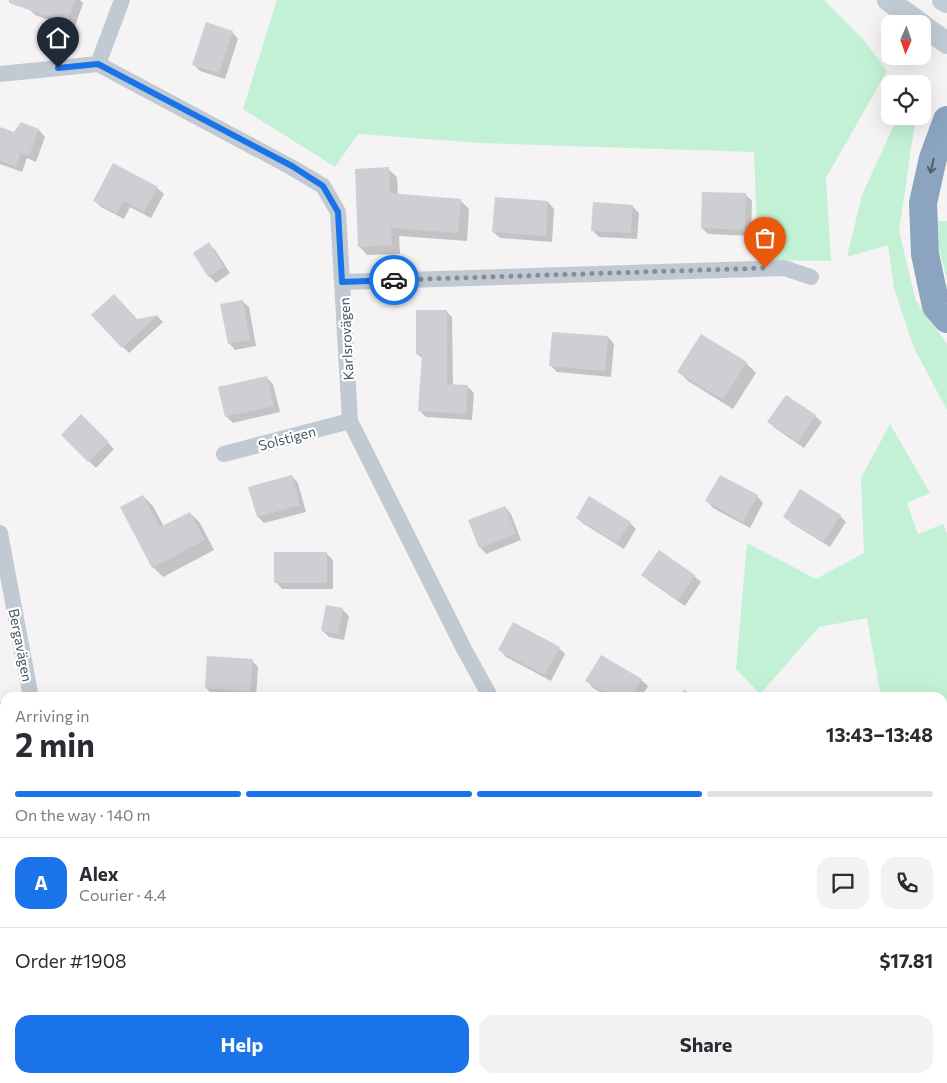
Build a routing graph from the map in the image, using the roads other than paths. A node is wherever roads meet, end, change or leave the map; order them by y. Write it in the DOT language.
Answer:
graph roads {
  1 [pos="122,0"];
  2 [pos="888,0"];
  3 [pos="943,0"];
  4 [pos="947,2"];
  5 [pos="909,15"];
  6 [pos="931,31"];
  7 [pos="947,43"];
  8 [pos="98,64"];
  9 [pos="0,74"];
  10 [pos="947,120"];
  11 [pos="811,277"];
  12 [pos="342,282"];
  13 [pos="947,319"];
  14 [pos="350,421"];
  15 [pos="224,454"];
  16 [pos="0,533"];
  17 [pos="30,692"];
  18 [pos="488,692"];
  1 -- 8 [label="street"];
  2 -- 5 [label="street"];
  3 -- 4 [label="street"];
  6 -- 7 [label="street"];
  8 -- 9 [label="street"];
  8 -- 12 [label="street, Karlsrovägen"];
  10 -- 13 [label="highway, one-way"];
  11 -- 12 [label="street"];
  12 -- 14 [label="street, Karlsrovägen"];
  14 -- 15 [label="street, Solstigen"];
  14 -- 18 [label="street, Karlsrovägen"];
  16 -- 17 [label="street, Bergavägen"];
}
